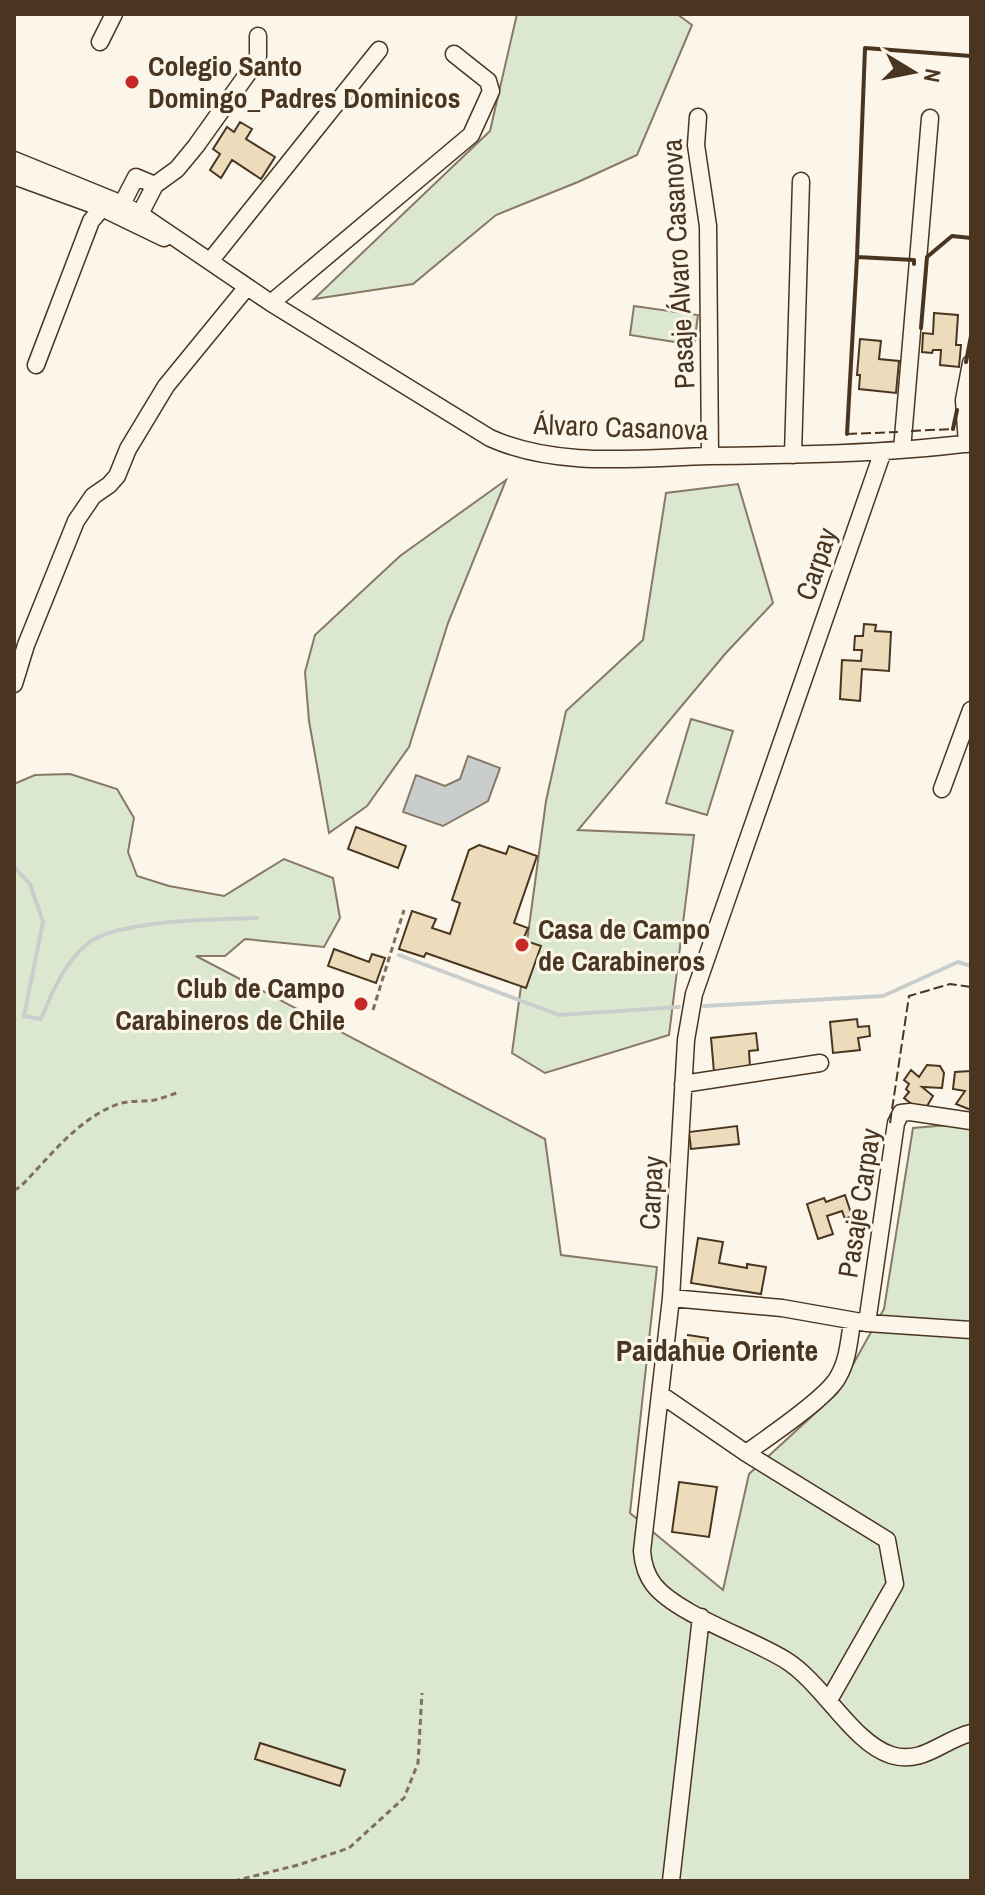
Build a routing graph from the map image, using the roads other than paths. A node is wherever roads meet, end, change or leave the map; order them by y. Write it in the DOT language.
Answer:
graph roads {
  1 [pos="114,14"];
  2 [pos="258,36"];
  3 [pos="100,42"];
  4 [pos="379,50"];
  5 [pos="454,54"];
  6 [pos="698,117"];
  7 [pos="930,118"];
  8 [pos="15,167"];
  9 [pos="801,181"];
  10 [pos="155,185"];
  11 [pos="122,204"];
  12 [pos="102,208"];
  13 [pos="140,214"];
  14 [pos="185,243"];
  15 [pos="211,260"];
  16 [pos="247,287"];
  17 [pos="271,303"];
  18 [pos="971,363"];
  19 [pos="36,365"];
  20 [pos="969,444"];
  21 [pos="902,450"];
  22 [pos="883,451"];
  23 [pos="793,455"];
  24 [pos="710,456"];
  25 [pos="14,684"];
  26 [pos="971,710"];
  27 [pos="942,789"];
  28 [pos="820,1063"];
  29 [pos="683,1084"];
  30 [pos="971,1121"];
  31 [pos="671,1298"];
  32 [pos="860,1323"];
  33 [pos="971,1330"];
  34 [pos="660,1394"];
  35 [pos="746,1453"];
  36 [pos="701,1617"];
  37 [pos="829,1700"];
  38 [pos="971,1733"];
  39 [pos="671,1881"];
  1 -- 3 [label="street"];
  2 -- 10 [label="street"];
  4 -- 15 [label="street"];
  5 -- 17 [label="street"];
  6 -- 24 [label="street, Pasaje Álvaro Casanova"];
  7 -- 21 [label="street"];
  8 -- 11 [label="street, Álvaro Casanova"];
  8 -- 12 [label="street, Álvaro Casanova"];
  9 -- 23 [label="street"];
  10 -- 11 [label="street"];
  10 -- 13 [label="street"];
  11 -- 12 [label="street"];
  11 -- 13 [label="street, Álvaro Casanova"];
  12 -- 14 [label="street, Álvaro Casanova"];
  12 -- 19 [label="street"];
  13 -- 14 [label="street, Álvaro Casanova"];
  14 -- 15 [label="street, Álvaro Casanova"];
  15 -- 16 [label="street, Álvaro Casanova"];
  16 -- 17 [label="street, Álvaro Casanova"];
  16 -- 25 [label="street"];
  17 -- 24 [label="street, Álvaro Casanova"];
  18 -- 20 [label="street"];
  20 -- 21 [label="street, Álvaro Casanova"];
  21 -- 22 [label="street, Álvaro Casanova"];
  22 -- 23 [label="street, Álvaro Casanova"];
  22 -- 29 [label="street, Carpay"];
  23 -- 24 [label="street, Álvaro Casanova"];
  26 -- 27 [label="street"];
  28 -- 29 [label="street"];
  29 -- 31 [label="street, Carpay"];
  30 -- 32 [label="street, Pasaje Carpay"];
  31 -- 32 [label="street"];
  31 -- 34 [label="street, Carpay"];
  32 -- 33 [label="street"];
  32 -- 35 [label="street, Pasaje Carpay"];
  34 -- 35 [label="street"];
  34 -- 36 [label="street, Carpay"];
  35 -- 37 [label="street"];
  36 -- 37 [label="street, Carpay"];
  36 -- 39 [label="street"];
  37 -- 38 [label="street, Carpay"];
}
